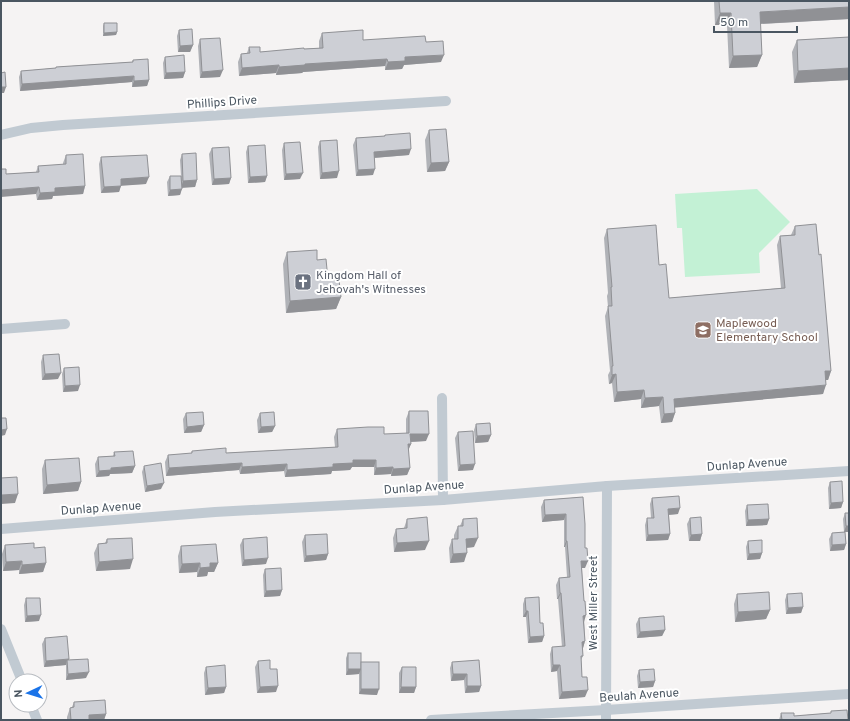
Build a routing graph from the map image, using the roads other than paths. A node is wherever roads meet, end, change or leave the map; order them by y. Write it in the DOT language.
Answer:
graph roads {
  1 [pos="446,101"];
  2 [pos="1,135"];
  3 [pos="65,324"];
  4 [pos="1,330"];
  5 [pos="442,398"];
  6 [pos="849,471"];
  7 [pos="606,486"];
  8 [pos="443,500"];
  9 [pos="1,529"];
  10 [pos="1,630"];
  11 [pos="19,673"];
  12 [pos="849,694"];
  13 [pos="606,715"];
  14 [pos="431,720"];
  15 [pos="439,720"];
  1 -- 2 [label="street, Phillips Drive"];
  3 -- 4 [label="street"];
  5 -- 8 [label="street"];
  6 -- 7 [label="street, Dunlap Avenue"];
  7 -- 8 [label="street, Dunlap Avenue"];
  7 -- 13 [label="street, West Miller Street"];
  8 -- 9 [label="street, Dunlap Avenue"];
  10 -- 11 [label="street"];
  12 -- 13 [label="street, Beulah Avenue"];
  13 -- 15 [label="street, Beulah Avenue"];
  14 -- 15 [label="street, Beulah Avenue"];
}
